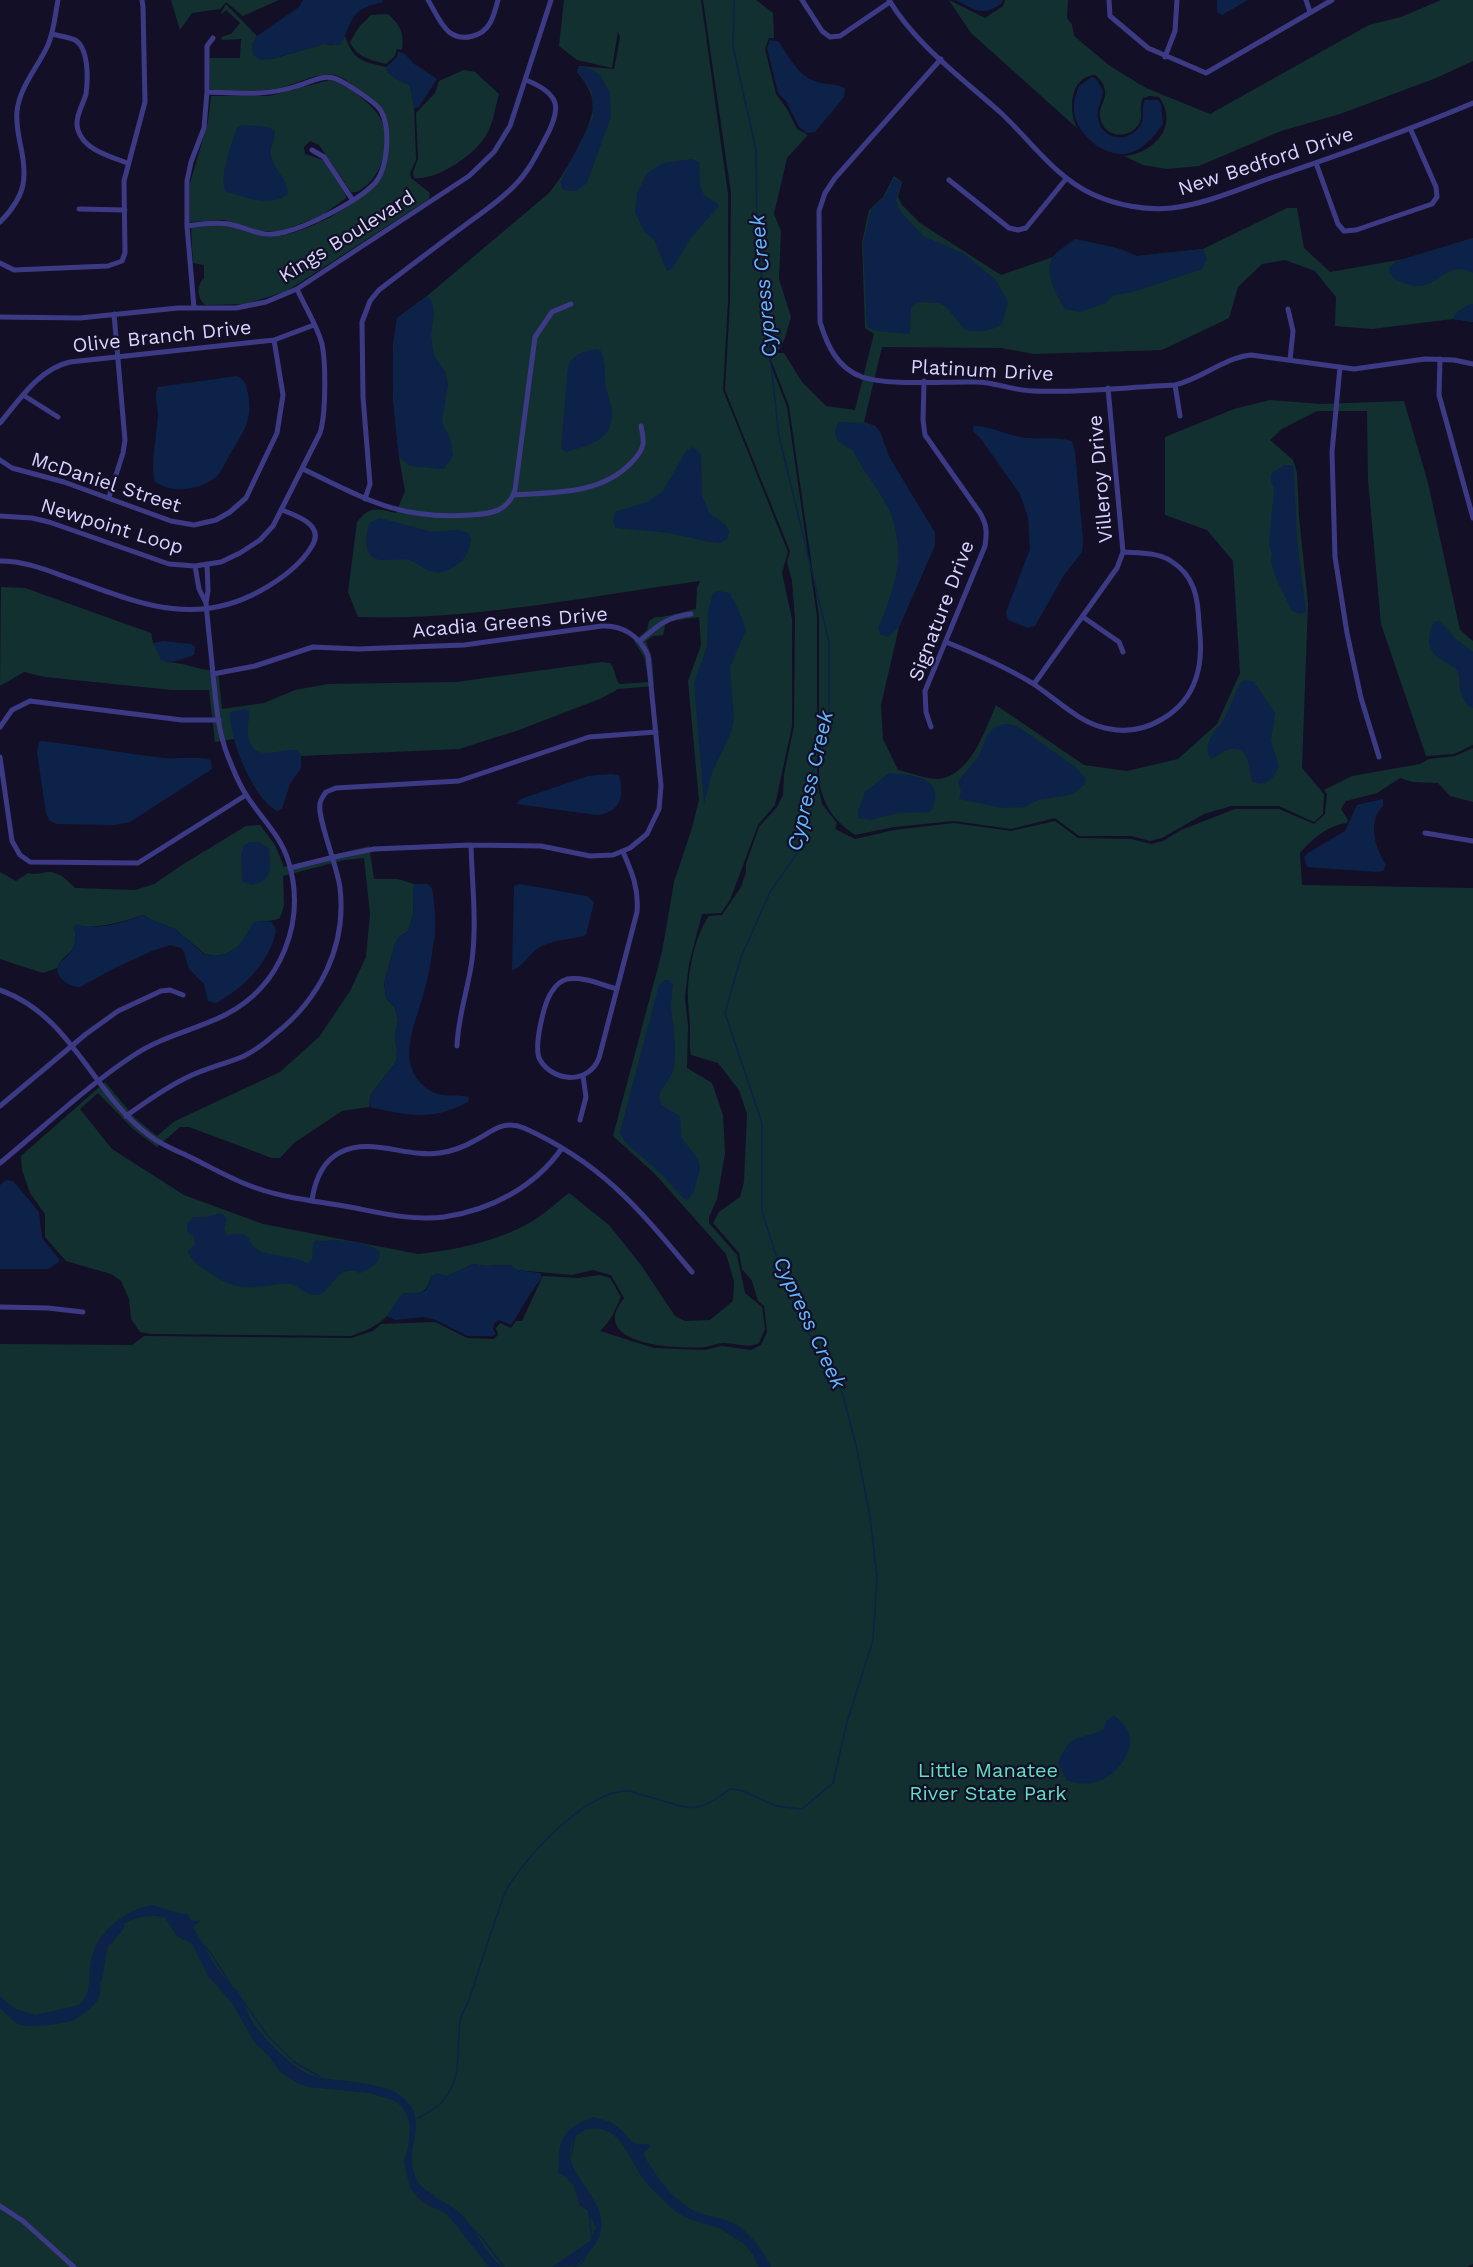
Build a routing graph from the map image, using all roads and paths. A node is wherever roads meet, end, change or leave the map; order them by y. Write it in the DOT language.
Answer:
graph roads {
  1 [pos="58,0"];
  2 [pos="142,0"];
  3 [pos="428,0"];
  4 [pos="498,0"];
  5 [pos="551,0"];
  6 [pos="802,0"];
  7 [pos="1108,0"];
  8 [pos="1177,0"];
  9 [pos="1306,0"];
  10 [pos="1332,0"];
  11 [pos="890,1"];
  12 [pos="1310,12"];
  13 [pos="52,34"];
  14 [pos="213,38"];
  15 [pos="1165,57"];
  16 [pos="941,59"];
  17 [pos="526,80"];
  18 [pos="207,92"];
  19 [pos="1473,103"];
  20 [pos="1410,128"];
  21 [pos="312,150"];
  22 [pos="127,163"];
  23 [pos="1316,163"];
  24 [pos="1066,179"];
  25 [pos="949,180"];
  26 [pos="352,199"];
  27 [pos="79,209"];
  28 [pos="125,210"];
  29 [pos="0,222"];
  30 [pos="187,226"];
  31 [pos="0,263"];
  32 [pos="297,289"];
  33 [pos="571,304"];
  34 [pos="194,308"];
  35 [pos="1288,309"];
  36 [pos="114,314"];
  37 [pos="0,317"];
  38 [pos="314,325"];
  39 [pos="274,340"];
  40 [pos="117,357"];
  41 [pos="1440,359"];
  42 [pos="1290,360"];
  43 [pos="1473,364"];
  44 [pos="1340,367"];
  45 [pos="924,381"];
  46 [pos="1175,385"];
  47 [pos="1108,388"];
  48 [pos="23,395"];
  49 [pos="1180,416"];
  50 [pos="57,417"];
  51 [pos="0,423"];
  52 [pos="641,426"];
  53 [pos="0,460"];
  54 [pos="303,469"];
  55 [pos="513,495"];
  56 [pos="109,498"];
  57 [pos="365,499"];
  58 [pos="282,510"];
  59 [pos="0,516"];
  60 [pos="1473,518"];
  61 [pos="1123,552"];
  62 [pos="0,561"];
  63 [pos="207,564"];
  64 [pos="195,566"];
  65 [pos="206,606"];
  66 [pos="691,614"];
  67 [pos="1083,617"];
  68 [pos="640,640"];
  69 [pos="946,642"];
  70 [pos="1123,652"];
  71 [pos="213,674"];
  72 [pos="1034,684"];
  73 [pos="219,720"];
  74 [pos="0,727"];
  75 [pos="931,727"];
  76 [pos="656,732"];
  77 [pos="0,757"];
  78 [pos="1380,757"];
  79 [pos="246,795"];
  80 [pos="1425,834"];
  81 [pos="1473,841"];
  82 [pos="471,845"];
  83 [pos="623,852"];
  84 [pos="334,857"];
  85 [pos="290,868"];
  86 [pos="617,989"];
  87 [pos="0,990"];
  88 [pos="183,995"];
  89 [pos="71,1046"];
  90 [pos="457,1046"];
  91 [pos="583,1076"];
  92 [pos="100,1081"];
  93 [pos="0,1106"];
  94 [pos="126,1116"];
  95 [pos="580,1120"];
  96 [pos="562,1148"];
  97 [pos="0,1163"];
  98 [pos="312,1200"];
  99 [pos="692,1272"];
  100 [pos="0,1307"];
  101 [pos="82,1312"];
  102 [pos="0,2206"];
  103 [pos="74,2267"];
  1 -- 13 [label="street"];
  2 -- 22 [label="street"];
  3 -- 4 [label="street"];
  5 -- 17 [label="street, Kings Boulevard"];
  6 -- 11 [label="street"];
  7 -- 15 [label="street"];
  8 -- 15 [label="street"];
  9 -- 12 [label="street"];
  10 -- 12 [label="street"];
  11 -- 16 [label="street, New Bedford Drive"];
  12 -- 15 [label="street"];
  13 -- 22 [label="street"];
  13 -- 29 [label="street"];
  14 -- 18 [label="street"];
  16 -- 24 [label="street, New Bedford Drive"];
  16 -- 45 [label="street, Platinum Drive"];
  17 -- 32 [label="street, Kings Boulevard"];
  17 -- 57 [label="street"];
  18 -- 26 [label="street"];
  18 -- 30 [label="street"];
  19 -- 20 [label="street, New Bedford Drive"];
  20 -- 23 [label="street, New Bedford Drive"];
  20 -- 23 [label="street"];
  21 -- 26 [label="street"];
  22 -- 28 [label="street"];
  23 -- 24 [label="street, New Bedford Drive"];
  24 -- 25 [label="street"];
  26 -- 30 [label="street"];
  27 -- 28 [label="street"];
  28 -- 31 [label="street"];
  30 -- 34 [label="street"];
  32 -- 34 [label="street, Kings Boulevard"];
  32 -- 38 [label="street, Newpoint Loop"];
  33 -- 55 [label="street"];
  34 -- 36 [label="street, Kings Boulevard"];
  35 -- 42 [label="street"];
  36 -- 37 [label="street, Kings Boulevard"];
  36 -- 40 [label="street"];
  38 -- 39 [label="street, Olive Branch Drive"];
  38 -- 54 [label="street, Newpoint Loop"];
  39 -- 40 [label="street, Olive Branch Drive"];
  39 -- 56 [label="street, McDaniel Street"];
  40 -- 48 [label="street, Olive Branch Drive"];
  40 -- 56 [label="street"];
  41 -- 43 [label="street, Platinum Drive"];
  41 -- 44 [label="street, Platinum Drive"];
  41 -- 60 [label="street"];
  42 -- 44 [label="street, Platinum Drive"];
  42 -- 46 [label="street, Platinum Drive"];
  44 -- 78 [label="street"];
  45 -- 47 [label="street, Platinum Drive"];
  45 -- 69 [label="street, Signature Drive"];
  46 -- 47 [label="street, Platinum Drive"];
  46 -- 49 [label="street"];
  47 -- 61 [label="street, Villeroy Drive"];
  48 -- 50 [label="street"];
  48 -- 51 [label="street, Olive Branch Drive"];
  52 -- 55 [label="street"];
  53 -- 56 [label="street, McDaniel Street"];
  54 -- 57 [label="street"];
  54 -- 58 [label="street, Newpoint Loop"];
  55 -- 57 [label="street"];
  58 -- 63 [label="street, Newpoint Loop"];
  58 -- 65 [label="street"];
  59 -- 64 [label="street, Newpoint Loop"];
  61 -- 67 [label="street, Villeroy Drive"];
  61 -- 72 [label="street"];
  62 -- 65 [label="street"];
  63 -- 64 [label="street, Newpoint Loop"];
  63 -- 65 [label="street"];
  64 -- 65 [label="street"];
  65 -- 71 [label="street"];
  66 -- 68 [label="street"];
  67 -- 70 [label="street"];
  67 -- 72 [label="street, Villeroy Drive"];
  68 -- 71 [label="street, Acadia Greens Drive"];
  68 -- 76 [label="street"];
  69 -- 72 [label="street"];
  69 -- 75 [label="street, Signature Drive"];
  71 -- 73 [label="street"];
  73 -- 74 [label="street"];
  73 -- 79 [label="street"];
  76 -- 83 [label="street"];
  76 -- 84 [label="street"];
  77 -- 79 [label="street"];
  79 -- 85 [label="street"];
  80 -- 81 [label="street"];
  82 -- 83 [label="street"];
  82 -- 84 [label="street"];
  82 -- 90 [label="street"];
  83 -- 86 [label="street"];
  84 -- 85 [label="street"];
  84 -- 94 [label="street"];
  85 -- 92 [label="street"];
  86 -- 91 [label="street"];
  86 -- 91 [label="street"];
  87 -- 89 [label="street"];
  88 -- 89 [label="street"];
  89 -- 92 [label="street"];
  89 -- 93 [label="street"];
  91 -- 95 [label="street"];
  92 -- 94 [label="street"];
  92 -- 97 [label="street"];
  94 -- 98 [label="street"];
  96 -- 98 [label="street"];
  96 -- 98 [label="street"];
  96 -- 99 [label="street"];
  100 -- 101 [label="street"];
  102 -- 103 [label="street"];
}
